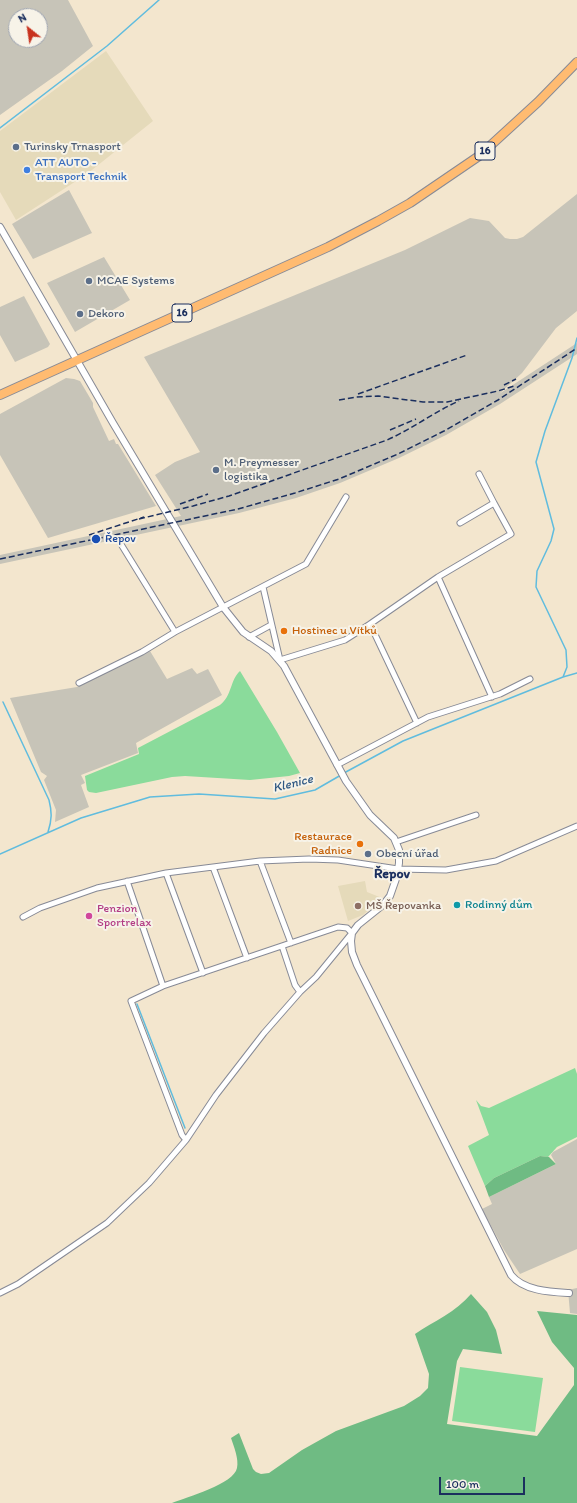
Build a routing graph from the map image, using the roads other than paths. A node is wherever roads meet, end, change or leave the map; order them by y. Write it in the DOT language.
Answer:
graph roads {
  1 [pos="577,62"];
  2 [pos="0,227"];
  3 [pos="77,360"];
  4 [pos="0,395"];
  5 [pos="479,474"];
  6 [pos="346,497"];
  7 [pos="494,503"];
  8 [pos="460,523"];
  9 [pos="119,541"];
  10 [pos="438,577"];
  11 [pos="263,587"];
  12 [pos="223,607"];
  13 [pos="370,624"];
  14 [pos="271,625"];
  15 [pos="175,632"];
  16 [pos="249,637"];
  17 [pos="280,660"];
  18 [pos="530,679"];
  19 [pos="79,683"];
  20 [pos="492,697"];
  21 [pos="417,723"];
  22 [pos="338,766"];
  23 [pos="476,815"];
  24 [pos="577,826"];
  25 [pos="396,842"];
  26 [pos="260,861"];
  27 [pos="213,867"];
  28 [pos="398,870"];
  29 [pos="166,873"];
  30 [pos="127,881"];
  31 [pos="23,917"];
  32 [pos="352,933"];
  33 [pos="291,942"];
  34 [pos="282,946"];
  35 [pos="247,958"];
  36 [pos="203,973"];
  37 [pos="163,986"];
  38 [pos="300,992"];
  39 [pos="186,1140"];
  40 [pos="568,1292"];
  41 [pos="0,1293"];
  1 -- 3 [label="main road, 16"];
  2 -- 3 [label="street"];
  3 -- 4 [label="main road, 16"];
  3 -- 12 [label="street"];
  5 -- 7 [label="street"];
  6 -- 11 [label="street"];
  7 -- 8 [label="street"];
  7 -- 10 [label="street"];
  9 -- 15 [label="street"];
  10 -- 13 [label="street"];
  10 -- 20 [label="street"];
  11 -- 12 [label="street"];
  11 -- 14 [label="street"];
  12 -- 15 [label="street"];
  12 -- 16 [label="street"];
  13 -- 17 [label="street"];
  13 -- 21 [label="street"];
  14 -- 16 [label="street"];
  14 -- 17 [label="street"];
  15 -- 19 [label="street"];
  16 -- 17 [label="street"];
  17 -- 22 [label="street"];
  18 -- 20 [label="street"];
  20 -- 21 [label="street"];
  21 -- 22 [label="street"];
  22 -- 25 [label="street"];
  23 -- 25 [label="street"];
  24 -- 28 [label="street"];
  25 -- 28 [label="street"];
  26 -- 27 [label="street"];
  26 -- 28 [label="street"];
  26 -- 33 [label="street"];
  27 -- 29 [label="street"];
  27 -- 35 [label="street"];
  28 -- 32 [label="street"];
  29 -- 30 [label="street"];
  29 -- 36 [label="street"];
  30 -- 31 [label="street"];
  30 -- 37 [label="street"];
  32 -- 33 [label="street"];
  32 -- 38 [label="street"];
  32 -- 40 [label="street"];
  33 -- 34 [label="street"];
  34 -- 35 [label="street"];
  34 -- 38 [label="street"];
  35 -- 36 [label="street"];
  36 -- 37 [label="street"];
  37 -- 39 [label="street"];
  38 -- 39 [label="street"];
  39 -- 41 [label="street"];
}
